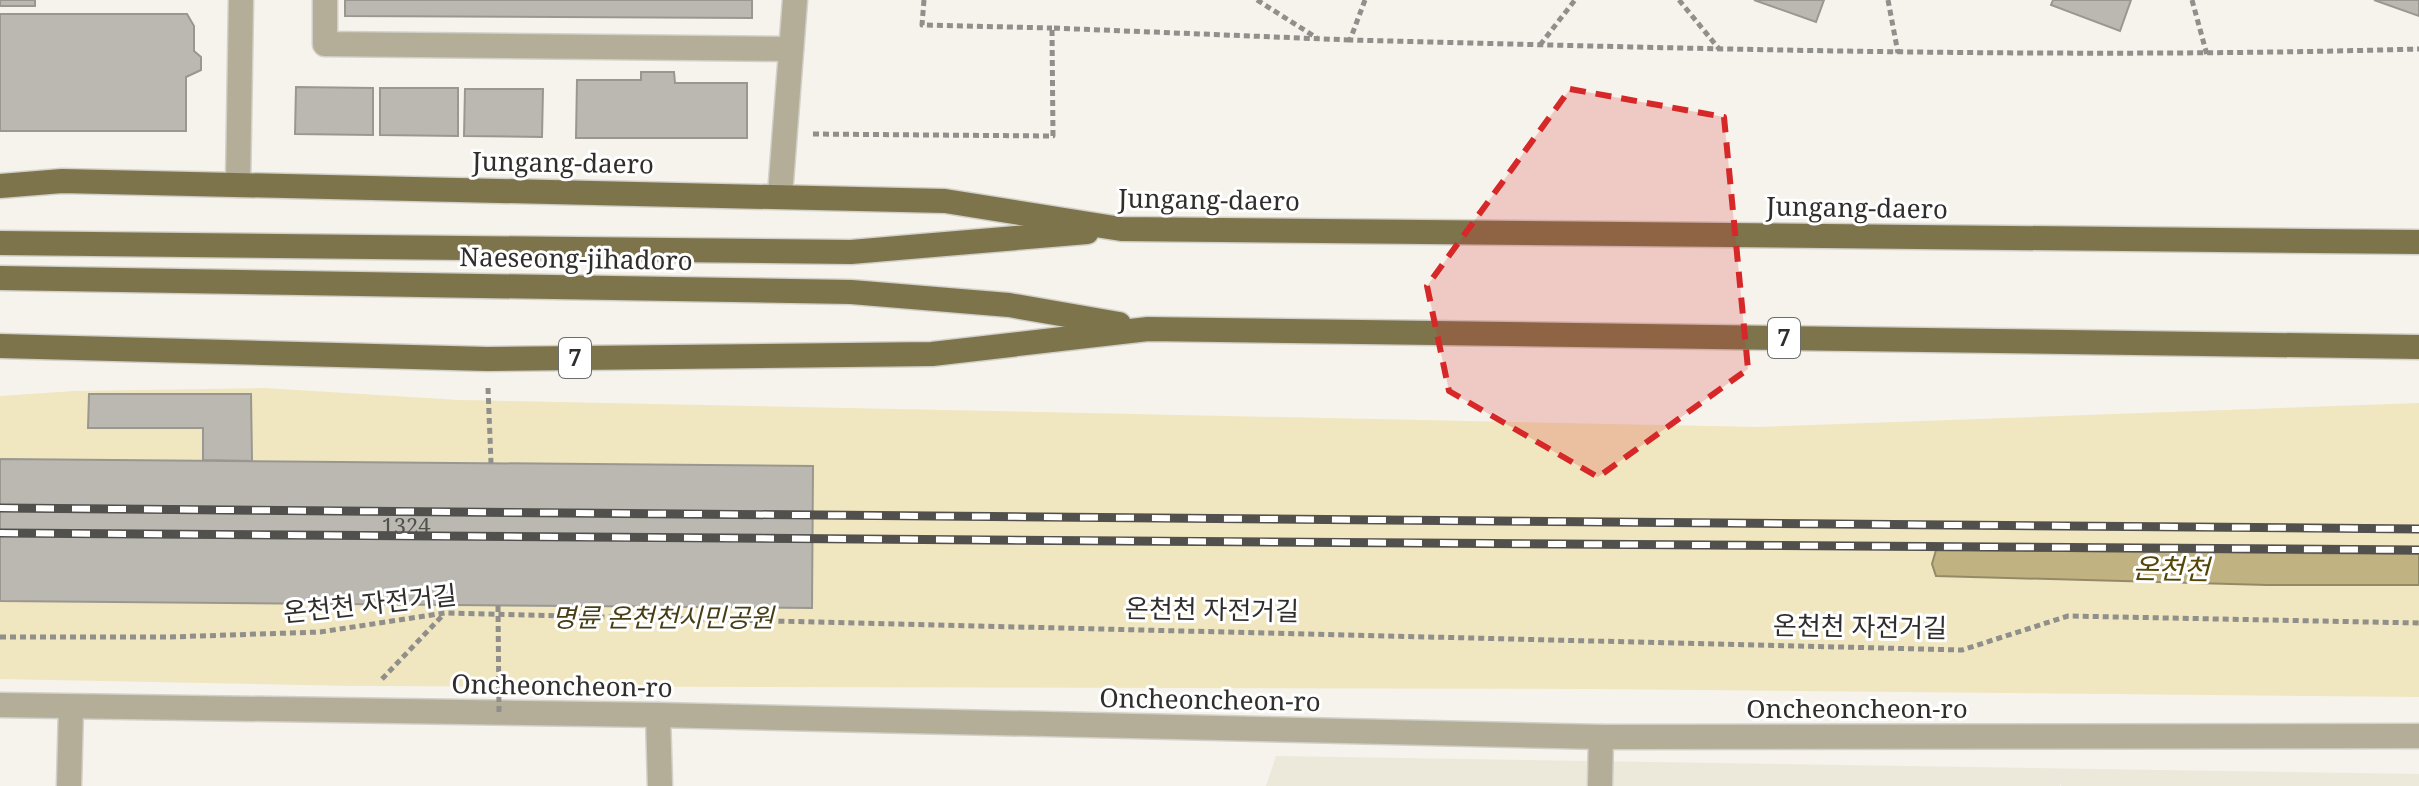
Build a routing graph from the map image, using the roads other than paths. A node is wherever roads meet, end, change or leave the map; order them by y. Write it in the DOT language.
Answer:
graph roads {
  1 [pos="241,0"];
  2 [pos="325,0"];
  3 [pos="795,0"];
  4 [pos="791,49"];
  5 [pos="62,181"];
  6 [pos="238,185"];
  7 [pos="0,186"];
  8 [pos="780,195"];
  9 [pos="0,201"];
  10 [pos="1121,229"];
  11 [pos="2419,242"];
  12 [pos="0,243"];
  13 [pos="0,278"];
  14 [pos="1148,329"];
  15 [pos="0,346"];
  16 [pos="2419,347"];
  17 [pos="0,705"];
  18 [pos="71,708"];
  19 [pos="658,715"];
  20 [pos="2419,736"];
  21 [pos="1601,737"];
  22 [pos="69,786"];
  23 [pos="660,786"];
  24 [pos="1600,786"];
  1 -- 6 [label="street"];
  2 -- 4 [label="street"];
  3 -- 4 [label="street"];
  4 -- 8 [label="street"];
  5 -- 6 [label="main road, Jungang-daero"];
  5 -- 7 [label="main road, Jungang-daero"];
  5 -- 9 [label="main road"];
  6 -- 8 [label="main road, Jungang-daero"];
  8 -- 10 [label="main road, Jungang-daero"];
  10 -- 11 [label="main road, Jungang-daero"];
  10 -- 12 [label="main road, Naeseong-jihadoro"];
  13 -- 14 [label="main road, Naeseong-jihadoro"];
  14 -- 15 [label="main road, 7"];
  14 -- 16 [label="main road, 7"];
  17 -- 18 [label="street, Oncheoncheon-ro"];
  18 -- 19 [label="street, Oncheoncheon-ro"];
  18 -- 22 [label="street"];
  19 -- 21 [label="street, Oncheoncheon-ro"];
  19 -- 23 [label="street"];
  20 -- 21 [label="street, Oncheoncheon-ro"];
  21 -- 24 [label="street"];
}
